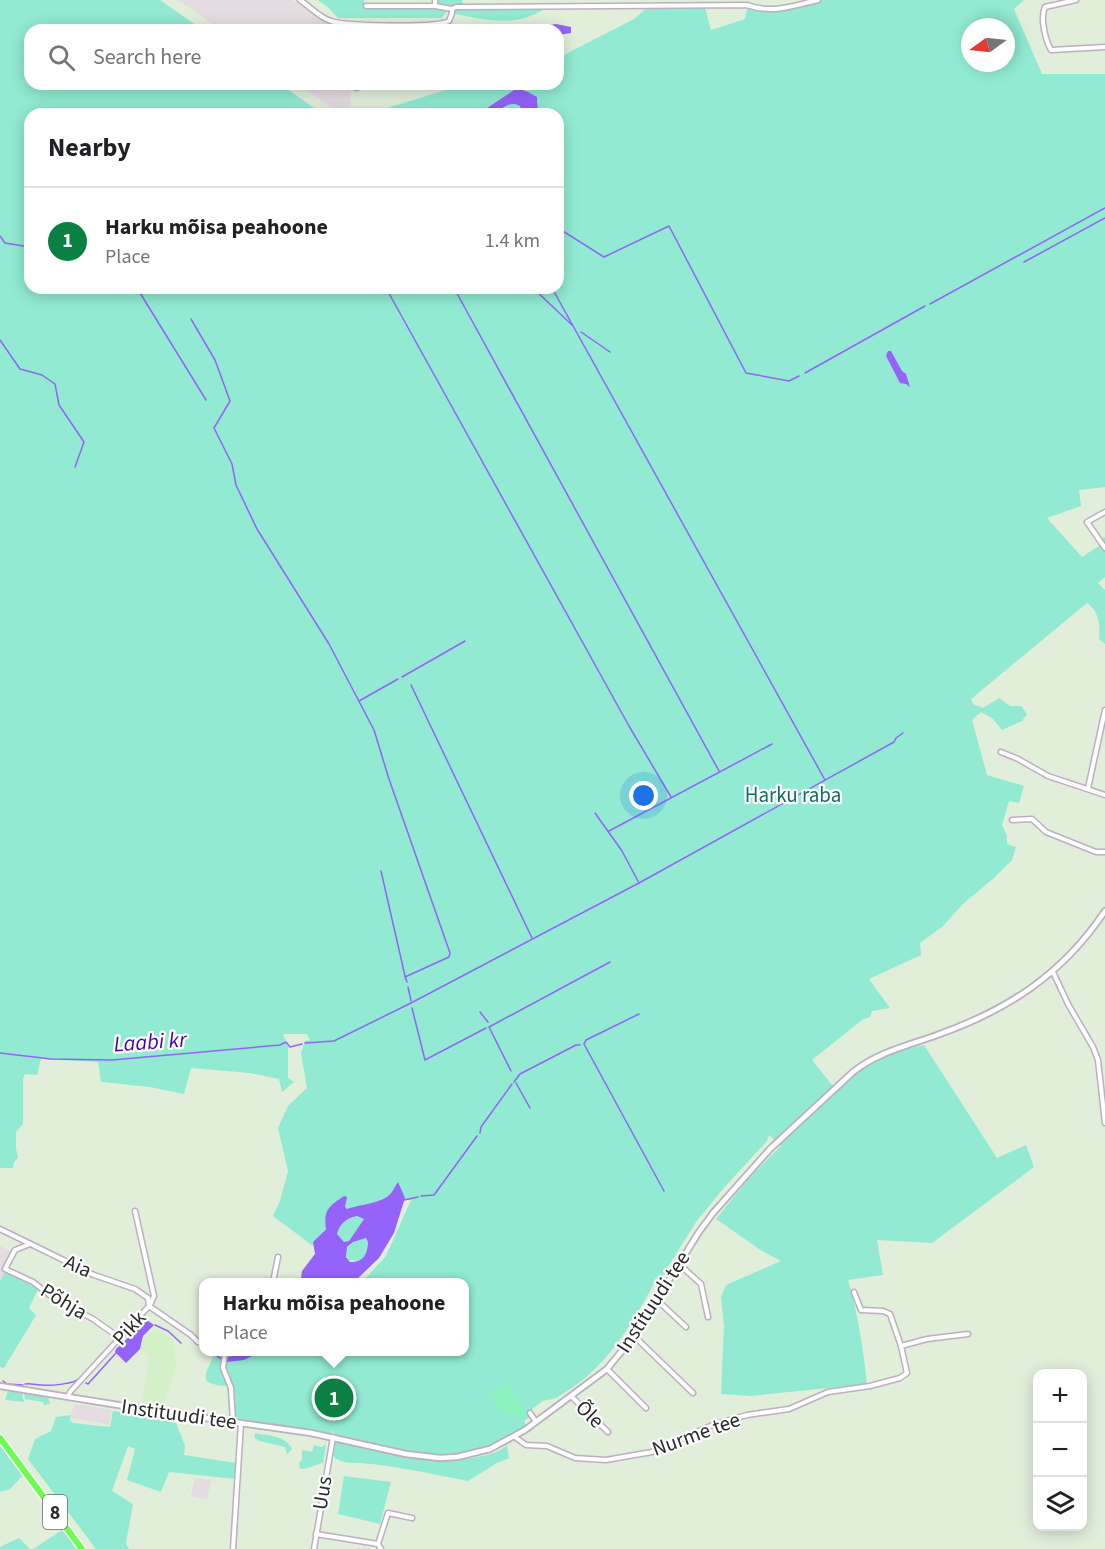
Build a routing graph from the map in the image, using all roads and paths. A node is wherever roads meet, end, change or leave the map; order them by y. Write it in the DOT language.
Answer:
graph roads {
  1 [pos="300,0"];
  2 [pos="435,0"];
  3 [pos="818,0"];
  4 [pos="1076,0"];
  5 [pos="548,3"];
  6 [pos="747,3"];
  7 [pos="366,6"];
  8 [pos="435,6"];
  9 [pos="452,9"];
  10 [pos="353,24"];
  11 [pos="434,24"];
  12 [pos="1105,47"];
  13 [pos="1105,512"];
  14 [pos="1105,548"];
  15 [pos="1105,710"];
  16 [pos="1001,752"];
  17 [pos="1088,788"];
  18 [pos="1105,795"];
  19 [pos="1012,820"];
  20 [pos="1105,852"];
  21 [pos="1105,911"];
  22 [pos="1053,972"];
  23 [pos="1105,1123"];
  24 [pos="135,1211"];
  25 [pos="0,1229"];
  26 [pos="31,1244"];
  27 [pos="278,1257"];
  28 [pos="679,1264"];
  29 [pos="274,1278"];
  30 [pos="854,1292"];
  31 [pos="657,1300"];
  32 [pos="149,1306"];
  33 [pos="708,1317"];
  34 [pos="686,1327"];
  35 [pos="968,1334"];
  36 [pos="634,1336"];
  37 [pos="120,1338"];
  38 [pos="199,1342"];
  39 [pos="901,1346"];
  40 [pos="224,1356"];
  41 [pos="607,1369"];
  42 [pos="0,1386"];
  43 [pos="693,1393"];
  44 [pos="572,1397"];
  45 [pos="68,1398"];
  46 [pos="646,1408"];
  47 [pos="530,1413"];
  48 [pos="233,1422"];
  49 [pos="536,1422"];
  50 [pos="241,1424"];
  51 [pos="608,1432"];
  52 [pos="333,1437"];
  53 [pos="515,1437"];
  54 [pos="0,1438"];
  55 [pos="412,1518"];
  56 [pos="316,1534"];
  57 [pos="378,1544"];
  58 [pos="82,1549"];
  59 [pos="233,1549"];
  60 [pos="314,1549"];
  61 [pos="381,1549"];
  1 -- 10 [label="street"];
  2 -- 8 [label="street"];
  3 -- 6 [label="street"];
  4 -- 12 [label="street"];
  5 -- 6 [label="street"];
  5 -- 9 [label="street"];
  7 -- 8 [label="street"];
  8 -- 9 [label="street"];
  9 -- 11 [label="street"];
  13 -- 14 [label="street"];
  15 -- 17 [label="street"];
  16 -- 17 [label="street"];
  17 -- 18 [label="street"];
  19 -- 20 [label="street"];
  21 -- 22 [label="street, Instituudi tee"];
  22 -- 23 [label="street"];
  22 -- 28 [label="street, Instituudi tee"];
  24 -- 32 [label="street, Pikk"];
  25 -- 26 [label="street, Aia"];
  26 -- 32 [label="street, Aia"];
  26 -- 37 [label="street, Põhja"];
  27 -- 29 [label="street"];
  28 -- 31 [label="street, Instituudi tee"];
  28 -- 33 [label="street"];
  30 -- 39 [label="street"];
  31 -- 34 [label="street"];
  31 -- 36 [label="street, Instituudi tee"];
  32 -- 37 [label="street, Pikk"];
  32 -- 38 [label="street, Aia"];
  35 -- 39 [label="street"];
  36 -- 41 [label="street, Instituudi tee"];
  36 -- 43 [label="street"];
  37 -- 45 [label="street, Pikk"];
  39 -- 53 [label="street, Nurme tee"];
  40 -- 48 [label="street"];
  41 -- 44 [label="street, Instituudi tee"];
  41 -- 46 [label="street"];
  42 -- 45 [label="street, Instituudi tee"];
  44 -- 49 [label="street, Instituudi tee"];
  44 -- 51 [label="street, Õle"];
  45 -- 48 [label="street, Instituudi tee"];
  47 -- 49 [label="street"];
  48 -- 50 [label="street, Instituudi tee"];
  49 -- 53 [label="street, Instituudi tee"];
  50 -- 52 [label="street, Instituudi tee"];
  50 -- 59 [label="street"];
  52 -- 53 [label="street, Instituudi tee"];
  52 -- 56 [label="street, Uus"];
  54 -- 58 [label="main road, 8"];
  55 -- 57 [label="street"];
  56 -- 57 [label="street"];
  56 -- 60 [label="street, Uus"];
  57 -- 61 [label="street"];
}
